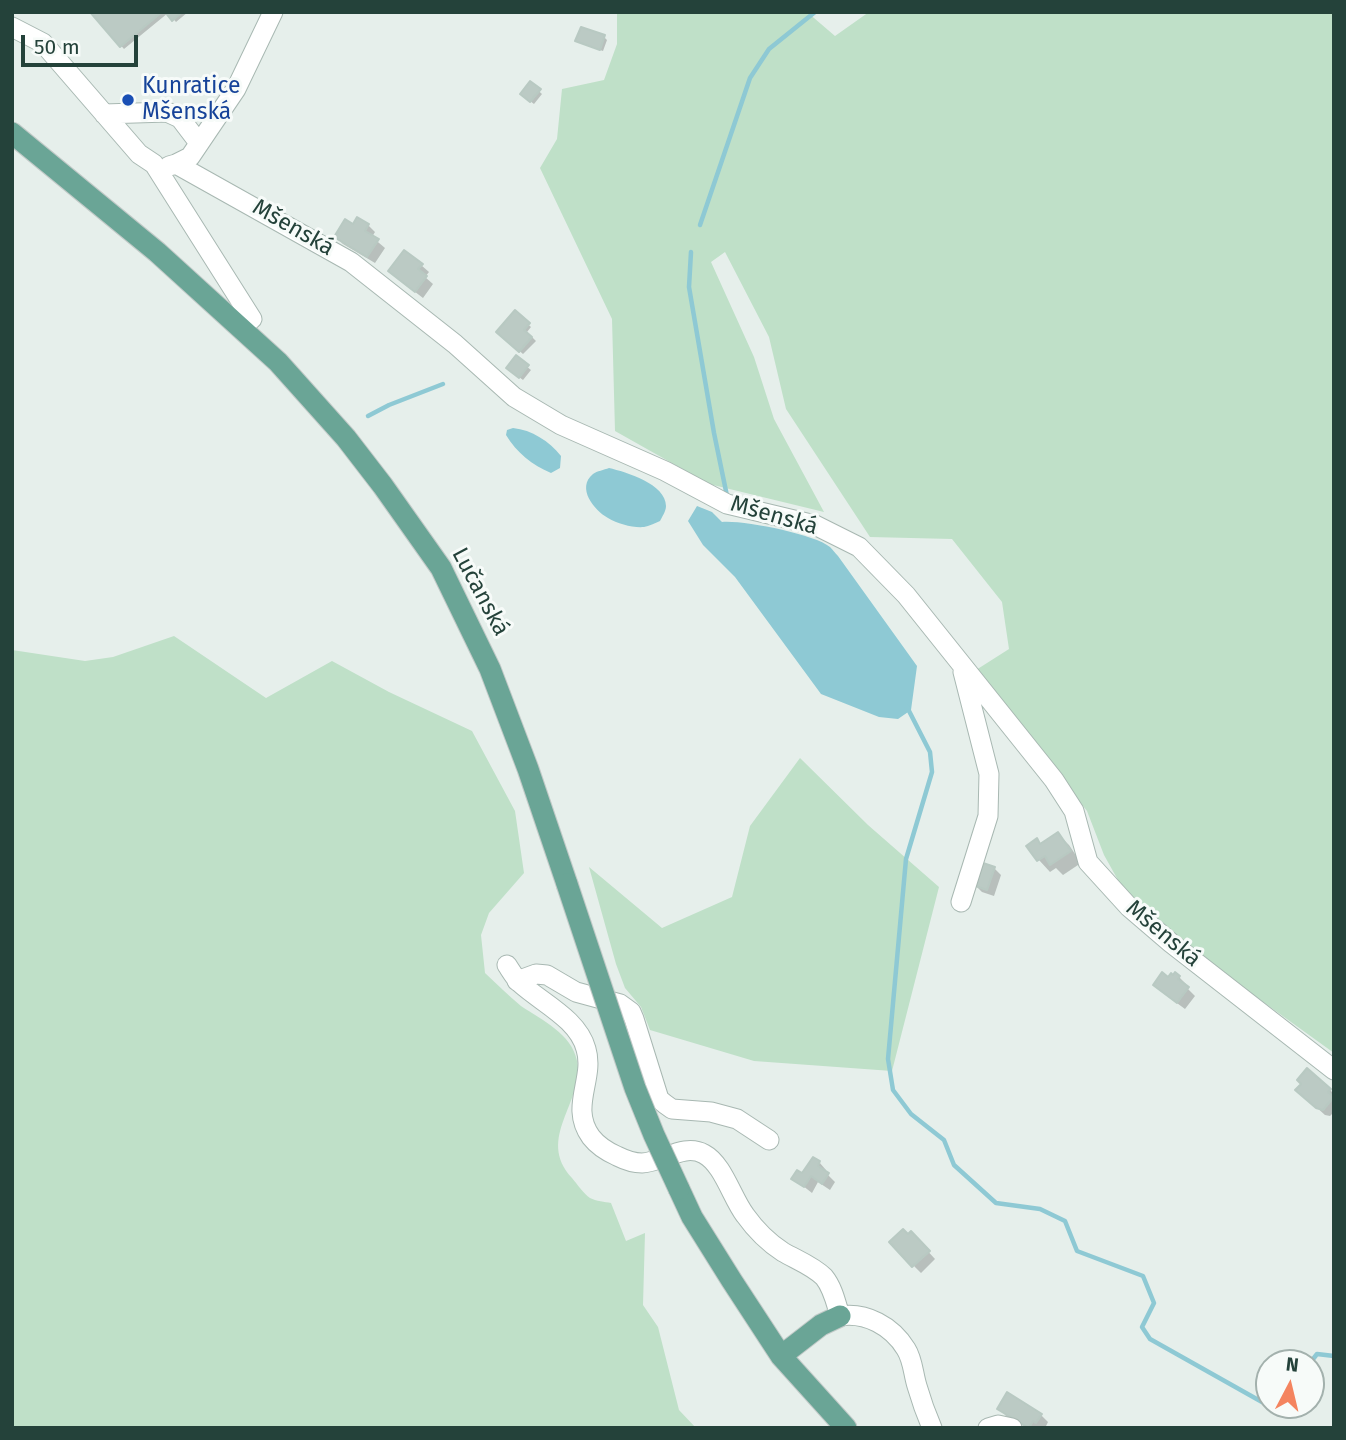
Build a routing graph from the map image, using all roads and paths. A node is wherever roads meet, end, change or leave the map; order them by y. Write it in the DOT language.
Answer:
graph roads {
  1 [pos="273,12"];
  2 [pos="12,27"];
  3 [pos="104,114"];
  4 [pos="12,133"];
  5 [pos="199,143"];
  6 [pos="154,164"];
  7 [pos="176,164"];
  8 [pos="252,319"];
  9 [pos="961,664"];
  10 [pos="961,902"];
  11 [pos="1334,1070"];
  12 [pos="769,1140"];
  13 [pos="840,1316"];
  14 [pos="781,1356"];
  15 [pos="846,1428"];
  16 [pos="932,1428"];
  17 [pos="988,1428"];
  18 [pos="1012,1428"];
  1 -- 5 [label="street"];
  2 -- 3 [label="street"];
  3 -- 5 [label="street"];
  3 -- 6 [label="street"];
  4 -- 14 [label="main road, Lučanská, bridge"];
  5 -- 7 [label="street"];
  6 -- 7 [label="street, Mšenská"];
  6 -- 8 [label="street"];
  7 -- 9 [label="street, Mšenská"];
  9 -- 10 [label="street"];
  9 -- 11 [label="street, Mšenská"];
  12 -- 13 [label="street"];
  13 -- 14 [label="main road"];
  13 -- 16 [label="street"];
  14 -- 15 [label="main road, Lučanská"];
  17 -- 18 [label="street"];
}
